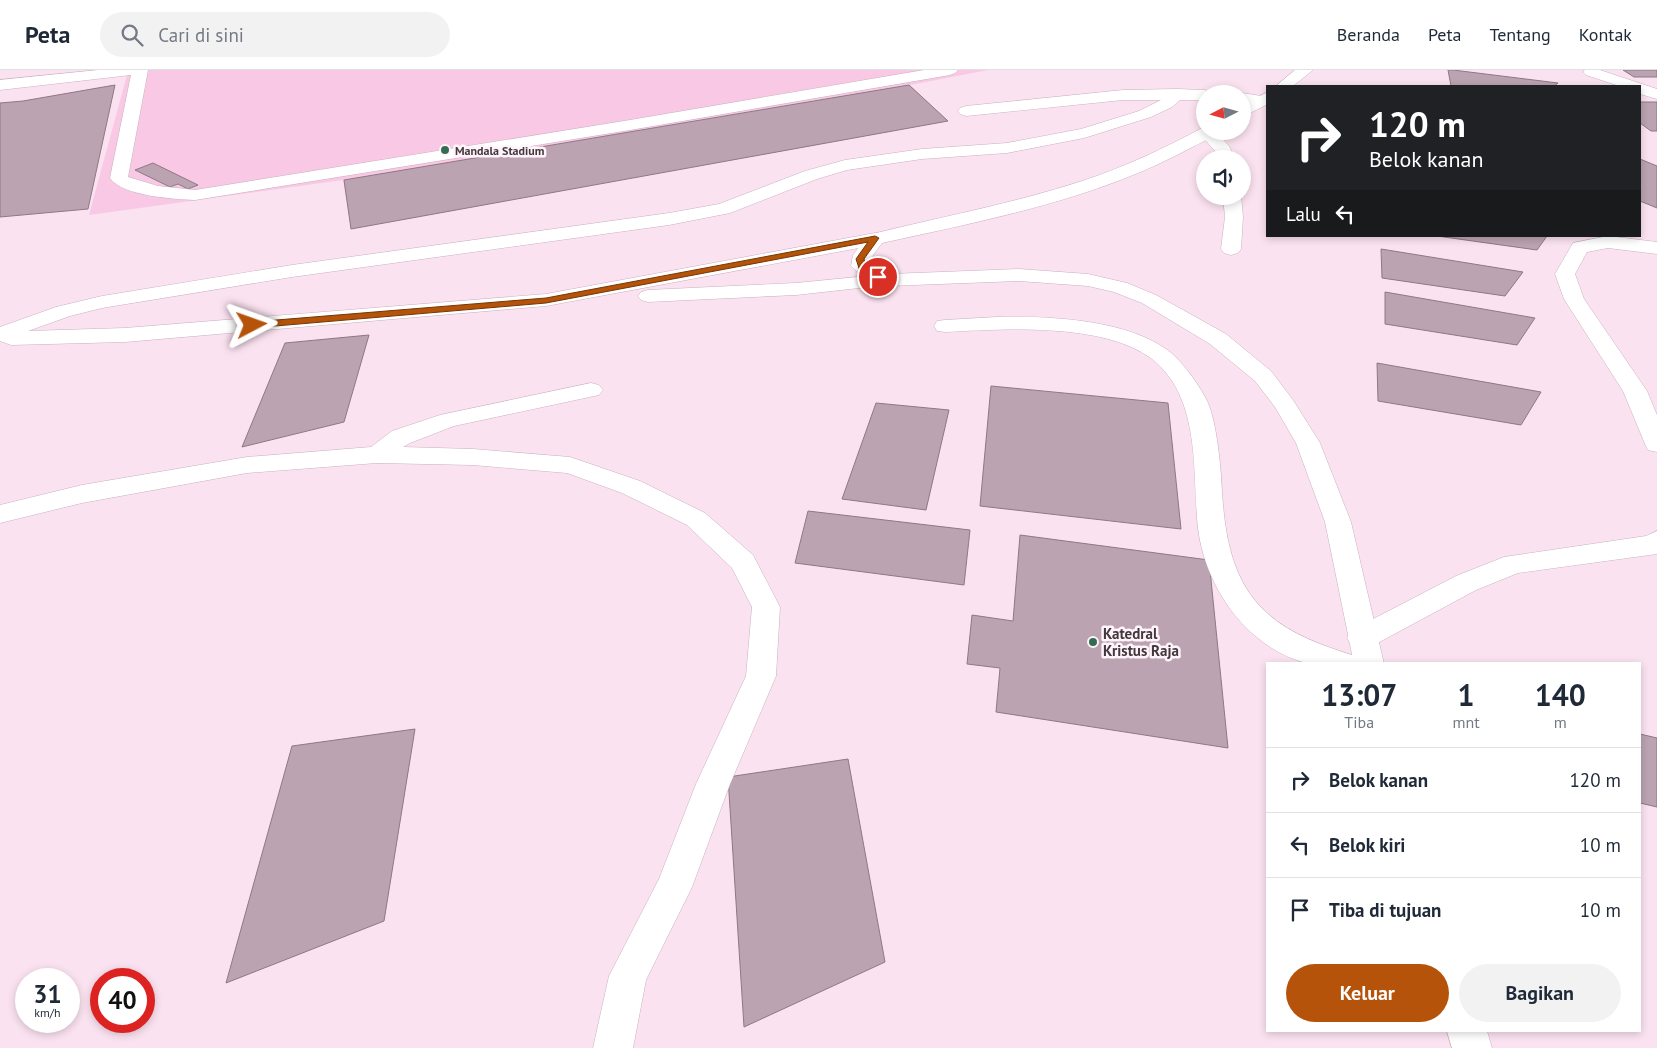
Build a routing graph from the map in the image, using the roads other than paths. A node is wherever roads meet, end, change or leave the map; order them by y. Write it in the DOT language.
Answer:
graph roads {
  1 [pos="51,70"];
  2 [pos="950,70"];
  3 [pos="1305,70"];
  4 [pos="1591,72"];
  5 [pos="0,84"];
  6 [pos="1285,85"];
  7 [pos="1630,85"];
  8 [pos="1641,89"];
  9 [pos="1178,94"];
  10 [pos="1657,94"];
  11 [pos="1196,95"];
  12 [pos="1251,98"];
  13 [pos="1265,99"];
  14 [pos="1251,107"];
  15 [pos="966,111"];
  16 [pos="1196,138"];
  17 [pos="1215,140"];
  18 [pos="1223,150"];
  19 [pos="1233,205"];
  20 [pos="875,238"];
  21 [pos="1657,248"];
  22 [pos="1231,250"];
  23 [pos="888,280"];
  24 [pos="546,300"];
  25 [pos="945,326"];
  26 [pos="0,334"];
  27 [pos="0,338"];
  28 [pos="591,390"];
  29 [pos="1657,444"];
  30 [pos="377,455"];
  31 [pos="0,514"];
  32 [pos="1657,541"];
  33 [pos="1366,651"];
  34 [pos="1337,662"];
  35 [pos="1467,1032"];
  36 [pos="612,1048"];
  37 [pos="1472,1048"];
  1 -- 5 [label="street"];
  2 -- 5 [label="street"];
  3 -- 6 [label="street"];
  4 -- 7 [label="street"];
  8 -- 10 [label="street"];
  9 -- 11 [label="street"];
  9 -- 15 [label="street"];
  9 -- 26 [label="street"];
  12 -- 13 [label="street"];
  13 -- 14 [label="street"];
  16 -- 20 [label="street"];
  17 -- 18 [label="street"];
  19 -- 22 [label="street"];
  20 -- 23 [label="street"];
  20 -- 24 [label="street"];
  21 -- 29 [label="street"];
  23 -- 24 [label="street"];
  23 -- 33 [label="street"];
  24 -- 27 [label="street"];
  25 -- 34 [label="street"];
  28 -- 30 [label="street"];
  30 -- 31 [label="street"];
  30 -- 36 [label="street"];
  32 -- 33 [label="street"];
  35 -- 37 [label="street"];
}
